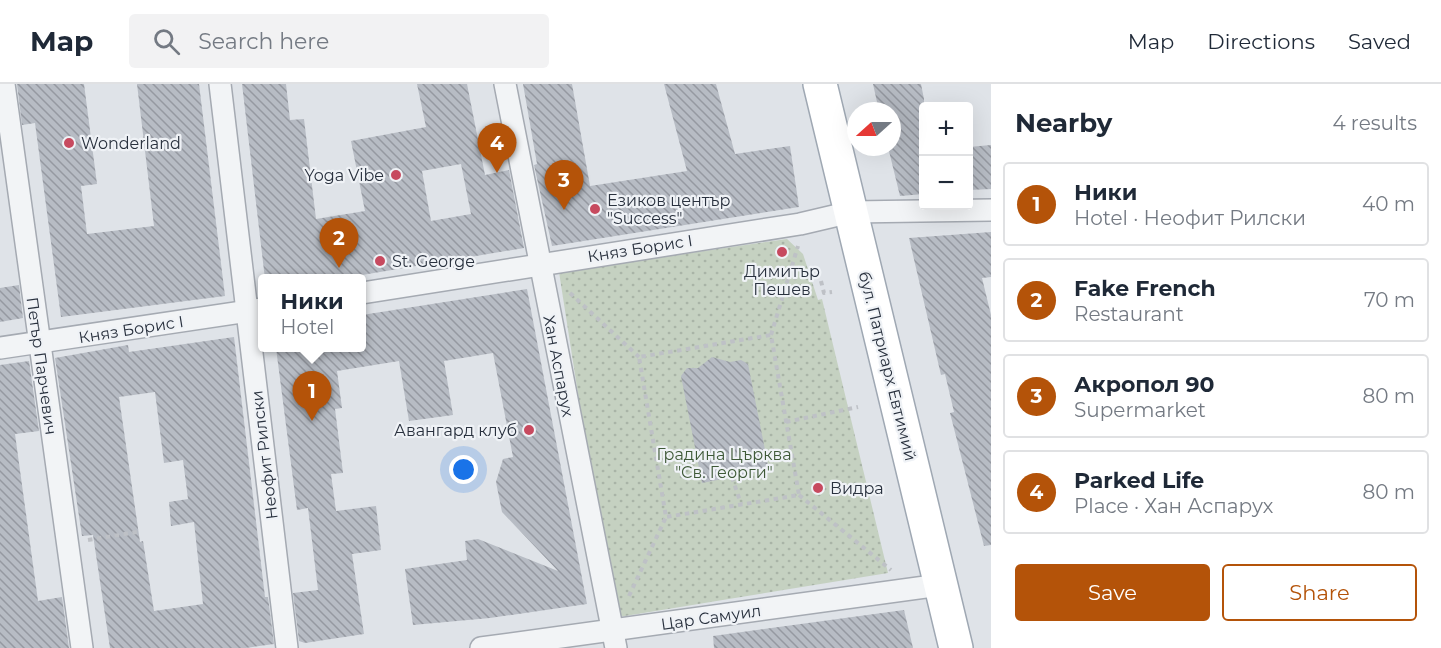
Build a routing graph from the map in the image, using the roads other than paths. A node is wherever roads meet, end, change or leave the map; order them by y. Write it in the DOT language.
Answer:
graph roads {
  1 [pos="4,84"];
  2 [pos="220,84"];
  3 [pos="505,84"];
  4 [pos="820,84"];
  5 [pos="991,210"];
  6 [pos="850,212"];
  7 [pos="539,263"];
  8 [pos="366,292"];
  9 [pos="255,310"];
  10 [pos="258,342"];
  11 [pos="39,343"];
  12 [pos="0,348"];
  13 [pos="259,352"];
  14 [pos="940,585"];
  15 [pos="614,639"];
  16 [pos="82,648"];
  17 [pos="287,648"];
  18 [pos="481,648"];
  19 [pos="956,648"];
  1 -- 11 [label="street, Петър Парчевич"];
  2 -- 9 [label="street, Неофит Рилски"];
  3 -- 7 [label="street, Хан Аспарух"];
  4 -- 6 [label="main road, бул. Патриарх Евтимий"];
  5 -- 6 [label="street, Княз Борис I"];
  6 -- 7 [label="street, Княз Борис I"];
  6 -- 14 [label="main road, бул. Патриарх Евтимий"];
  7 -- 8 [label="street, Княз Борис I"];
  7 -- 15 [label="street, Хан Аспарух"];
  9 -- 10 [label="street, Неофит Рилски"];
  9 -- 11 [label="street, Княз Борис I"];
  11 -- 12 [label="street, Княз Борис I"];
  11 -- 16 [label="street, Петър Парчевич"];
  13 -- 17 [label="street, Неофит Рилски"];
  14 -- 15 [label="street, Цар Самуил"];
  14 -- 19 [label="main road, бул. Патриарх Евтимий"];
  15 -- 18 [label="street, Цар Самуил"];
}
